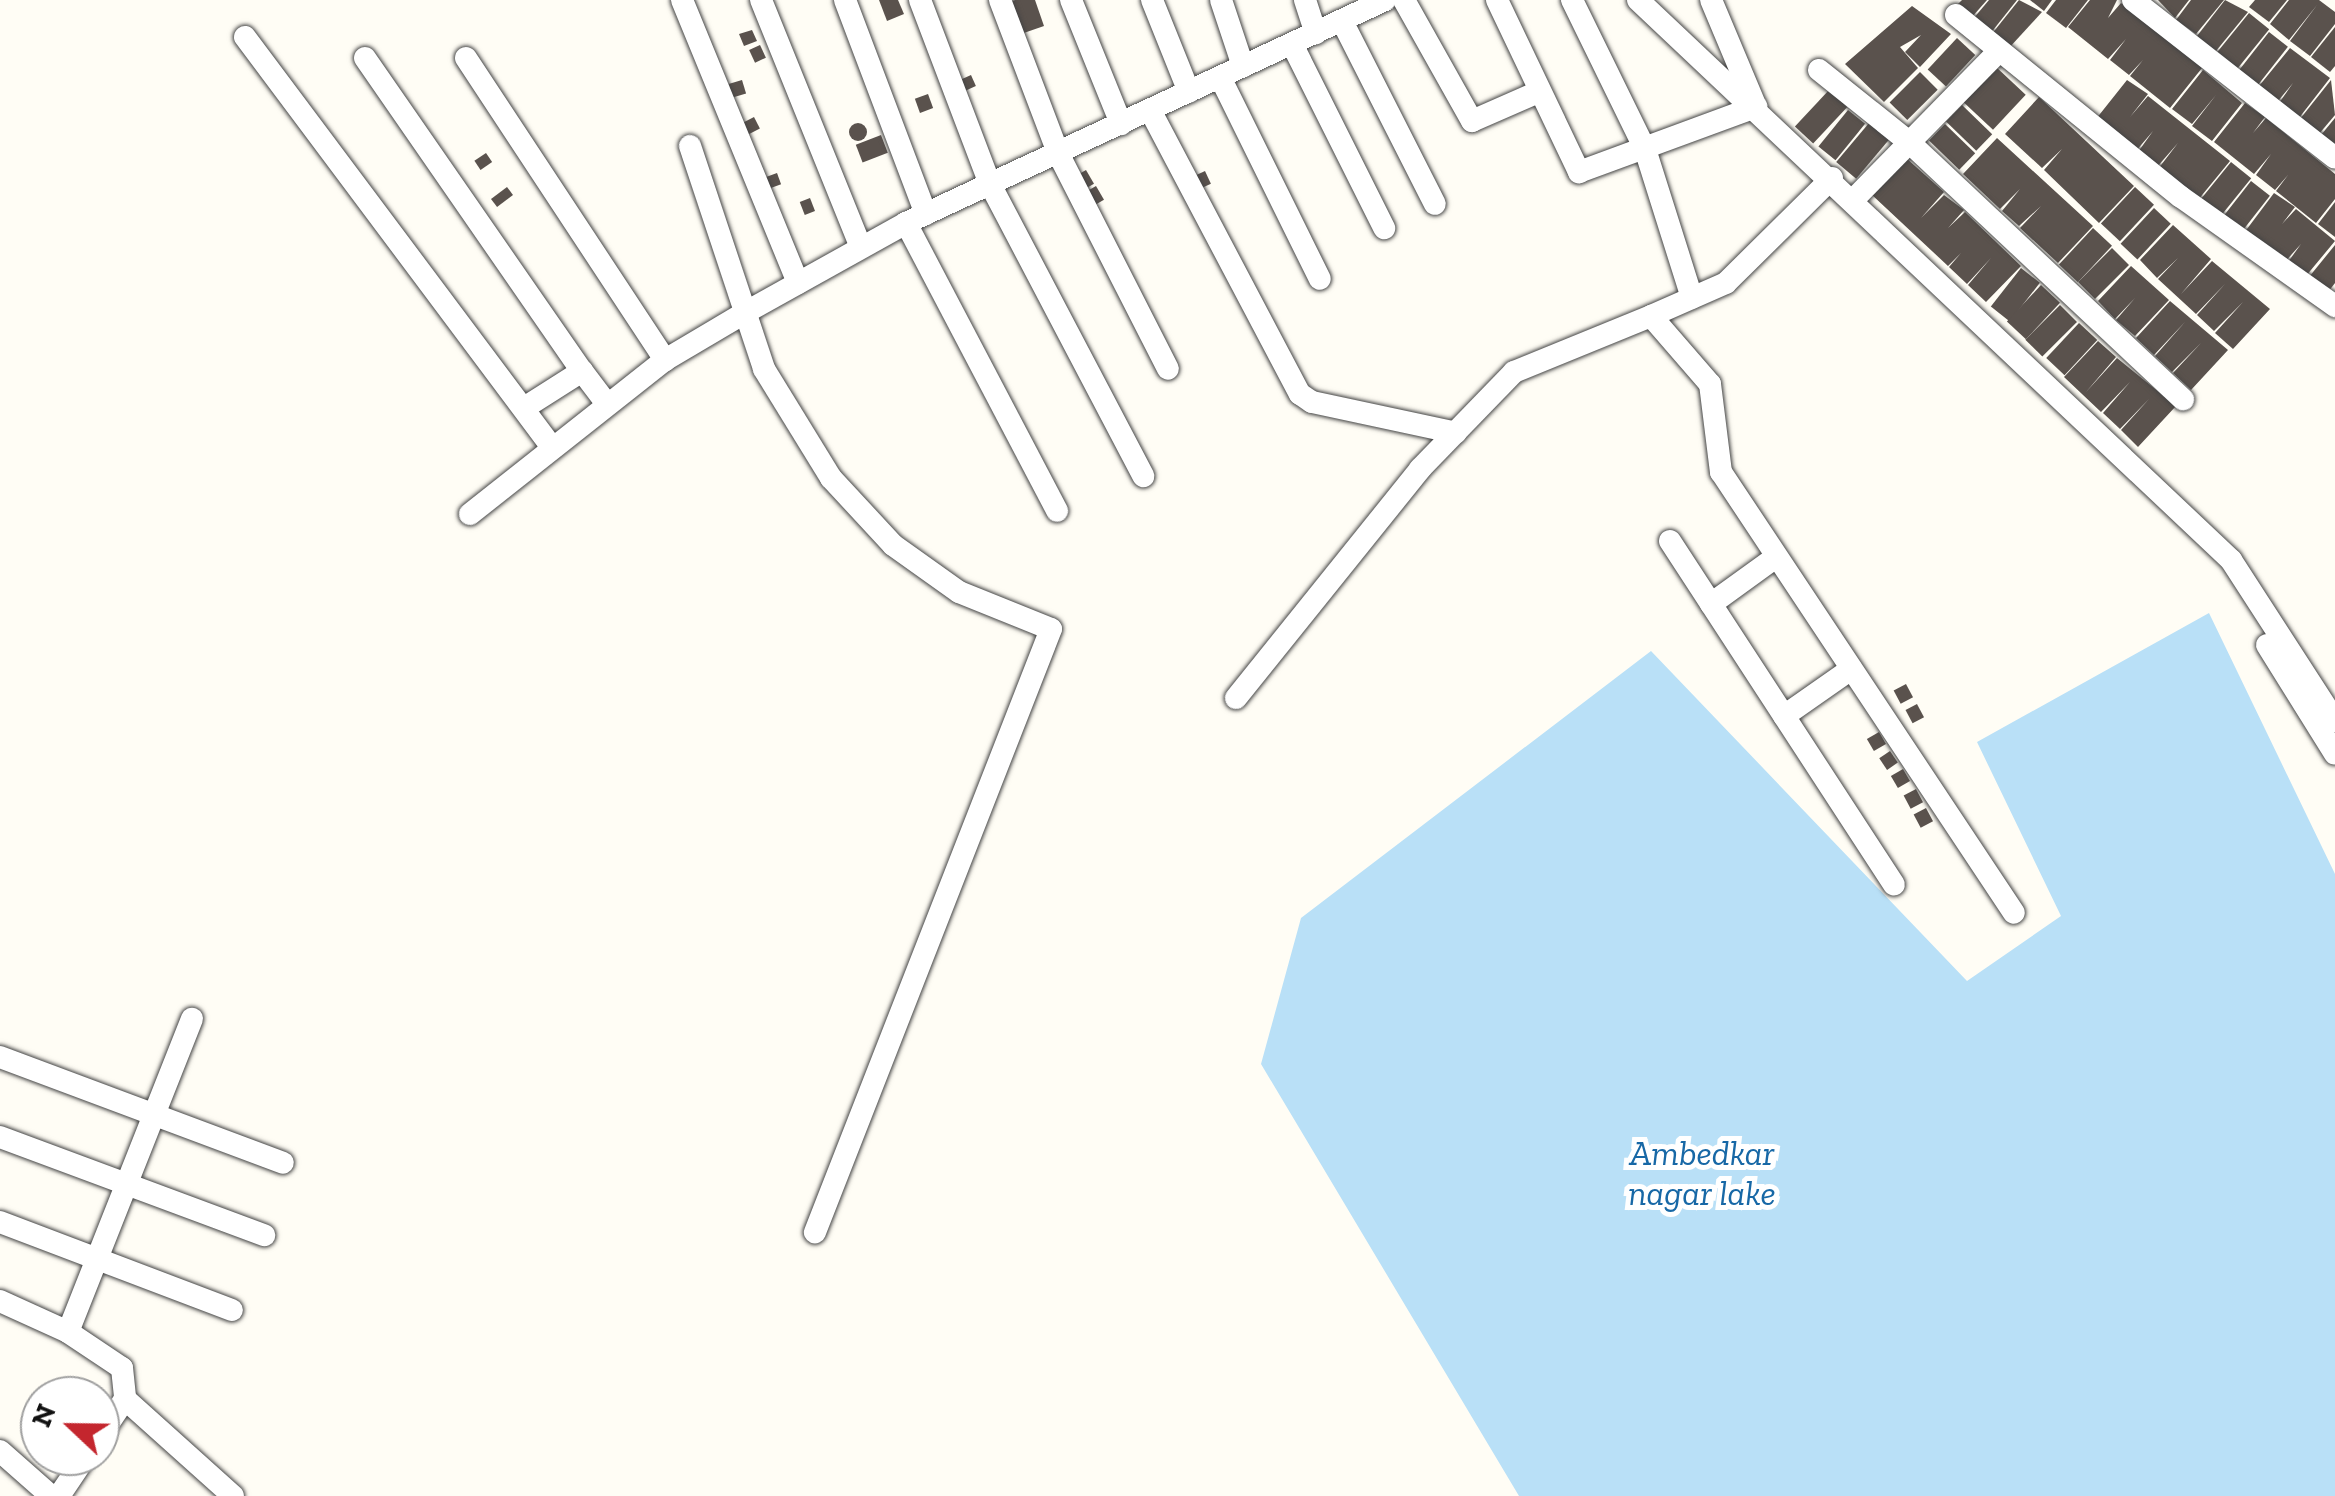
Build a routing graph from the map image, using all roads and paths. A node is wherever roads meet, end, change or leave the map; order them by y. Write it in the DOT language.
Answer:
graph roads {
  1 [pos="682,0"];
  2 [pos="761,0"];
  3 [pos="845,0"];
  4 [pos="920,0"];
  5 [pos="1000,0"];
  6 [pos="1071,0"];
  7 [pos="1152,0"];
  8 [pos="1221,0"];
  9 [pos="1305,0"];
  10 [pos="1385,0"];
  11 [pos="1404,0"];
  12 [pos="1497,0"];
  13 [pos="1572,0"];
  14 [pos="1638,0"];
  15 [pos="1711,0"];
  16 [pos="2133,0"];
  17 [pos="1956,15"];
  18 [pos="1342,21"];
  19 [pos="1316,32"];
  20 [pos="245,38"];
  21 [pos="1292,44"];
  22 [pos="2000,50"];
  23 [pos="364,58"];
  24 [pos="466,58"];
  25 [pos="1243,66"];
  26 [pos="1819,70"];
  27 [pos="1220,77"];
  28 [pos="1188,92"];
  29 [pos="1538,92"];
  30 [pos="1756,107"];
  31 [pos="1150,110"];
  32 [pos="1121,124"];
  33 [pos="1909,142"];
  34 [pos="690,146"];
  35 [pos="1645,149"];
  36 [pos="1058,152"];
  37 [pos="2335,158"];
  38 [pos="1832,178"];
  39 [pos="990,184"];
  40 [pos="1854,199"];
  41 [pos="1435,204"];
  42 [pos="916,219"];
  43 [pos="1384,228"];
  44 [pos="862,248"];
  45 [pos="1320,279"];
  46 [pos="798,283"];
  47 [pos="1692,298"];
  48 [pos="2335,306"];
  49 [pos="748,311"];
  50 [pos="1652,316"];
  51 [pos="665,360"];
  52 [pos="1168,370"];
  53 [pos="582,371"];
  54 [pos="2183,398"];
  55 [pos="607,404"];
  56 [pos="524,408"];
  57 [pos="1456,433"];
  58 [pos="551,446"];
  59 [pos="1143,476"];
  60 [pos="2165,498"];
  61 [pos="1058,511"];
  62 [pos="470,514"];
  63 [pos="1670,541"];
  64 [pos="1776,557"];
  65 [pos="1712,604"];
  66 [pos="1851,669"];
  67 [pos="1236,698"];
  68 [pos="1784,716"];
  69 [pos="2335,721"];
  70 [pos="2335,754"];
  71 [pos="1894,884"];
  72 [pos="2014,914"];
  73 [pos="192,1018"];
  74 [pos="0,1057"];
  75 [pos="153,1117"];
  76 [pos="0,1137"];
  77 [pos="283,1163"];
  78 [pos="125,1188"];
  79 [pos="0,1222"];
  80 [pos="815,1232"];
  81 [pos="264,1236"];
  82 [pos="98,1257"];
  83 [pos="0,1301"];
  84 [pos="232,1310"];
  85 [pos="68,1332"];
  86 [pos="125,1399"];
  87 [pos="120,1406"];
  88 [pos="0,1451"];
  89 [pos="50,1496"];
  90 [pos="233,1496"];
  1 -- 46 [label="street"];
  2 -- 44 [label="street"];
  3 -- 42 [label="street"];
  4 -- 39 [label="street"];
  5 -- 36 [label="street"];
  6 -- 32 [label="street"];
  7 -- 28 [label="street"];
  8 -- 25 [label="street"];
  9 -- 19 [label="street"];
  10 -- 18 [label="street"];
  11 -- 29 [label="street"];
  12 -- 29 [label="street"];
  13 -- 35 [label="street"];
  14 -- 30 [label="street"];
  15 -- 30 [label="street"];
  16 -- 37 [label="street"];
  17 -- 22 [label="street"];
  18 -- 19 [label="street"];
  18 -- 41 [label="street"];
  19 -- 21 [label="street"];
  20 -- 56 [label="street"];
  21 -- 25 [label="street"];
  21 -- 43 [label="street"];
  22 -- 33 [label="street"];
  22 -- 48 [label="street"];
  23 -- 53 [label="street"];
  24 -- 51 [label="street"];
  25 -- 27 [label="street"];
  26 -- 33 [label="street"];
  27 -- 28 [label="street"];
  27 -- 45 [label="street"];
  28 -- 31 [label="street"];
  29 -- 35 [label="street"];
  30 -- 35 [label="street"];
  30 -- 38 [label="street"];
  31 -- 32 [label="street"];
  31 -- 57 [label="street"];
  32 -- 36 [label="street"];
  33 -- 40 [label="street"];
  33 -- 54 [label="street"];
  34 -- 49 [label="street"];
  35 -- 47 [label="street"];
  36 -- 39 [label="street"];
  36 -- 52 [label="street"];
  38 -- 40 [label="street"];
  38 -- 47 [label="street"];
  39 -- 42 [label="street"];
  39 -- 59 [label="street"];
  40 -- 60 [label="street"];
  42 -- 44 [label="street"];
  42 -- 61 [label="street"];
  44 -- 46 [label="street"];
  46 -- 49 [label="street"];
  47 -- 50 [label="street"];
  49 -- 51 [label="street"];
  49 -- 80 [label="street"];
  50 -- 57 [label="street"];
  50 -- 64 [label="street"];
  51 -- 55 [label="street"];
  53 -- 55 [label="street"];
  53 -- 56 [label="street"];
  55 -- 58 [label="street"];
  56 -- 58 [label="street"];
  57 -- 67 [label="street"];
  58 -- 62 [label="street"];
  60 -- 69 [label="street"];
  60 -- 70 [label="street"];
  63 -- 65 [label="street"];
  64 -- 65 [label="street"];
  64 -- 66 [label="street"];
  65 -- 68 [label="street"];
  66 -- 68 [label="street"];
  66 -- 72 [label="street"];
  68 -- 71 [label="street"];
  73 -- 75 [label="street"];
  74 -- 75 [label="street"];
  75 -- 77 [label="street"];
  75 -- 78 [label="street"];
  76 -- 78 [label="street"];
  78 -- 81 [label="street"];
  78 -- 82 [label="street"];
  79 -- 82 [label="street"];
  82 -- 84 [label="street"];
  82 -- 85 [label="street"];
  83 -- 85 [label="street"];
  85 -- 86 [label="street"];
  86 -- 87 [label="street"];
  86 -- 90 [label="street"];
  88 -- 89 [label="street"];
}
